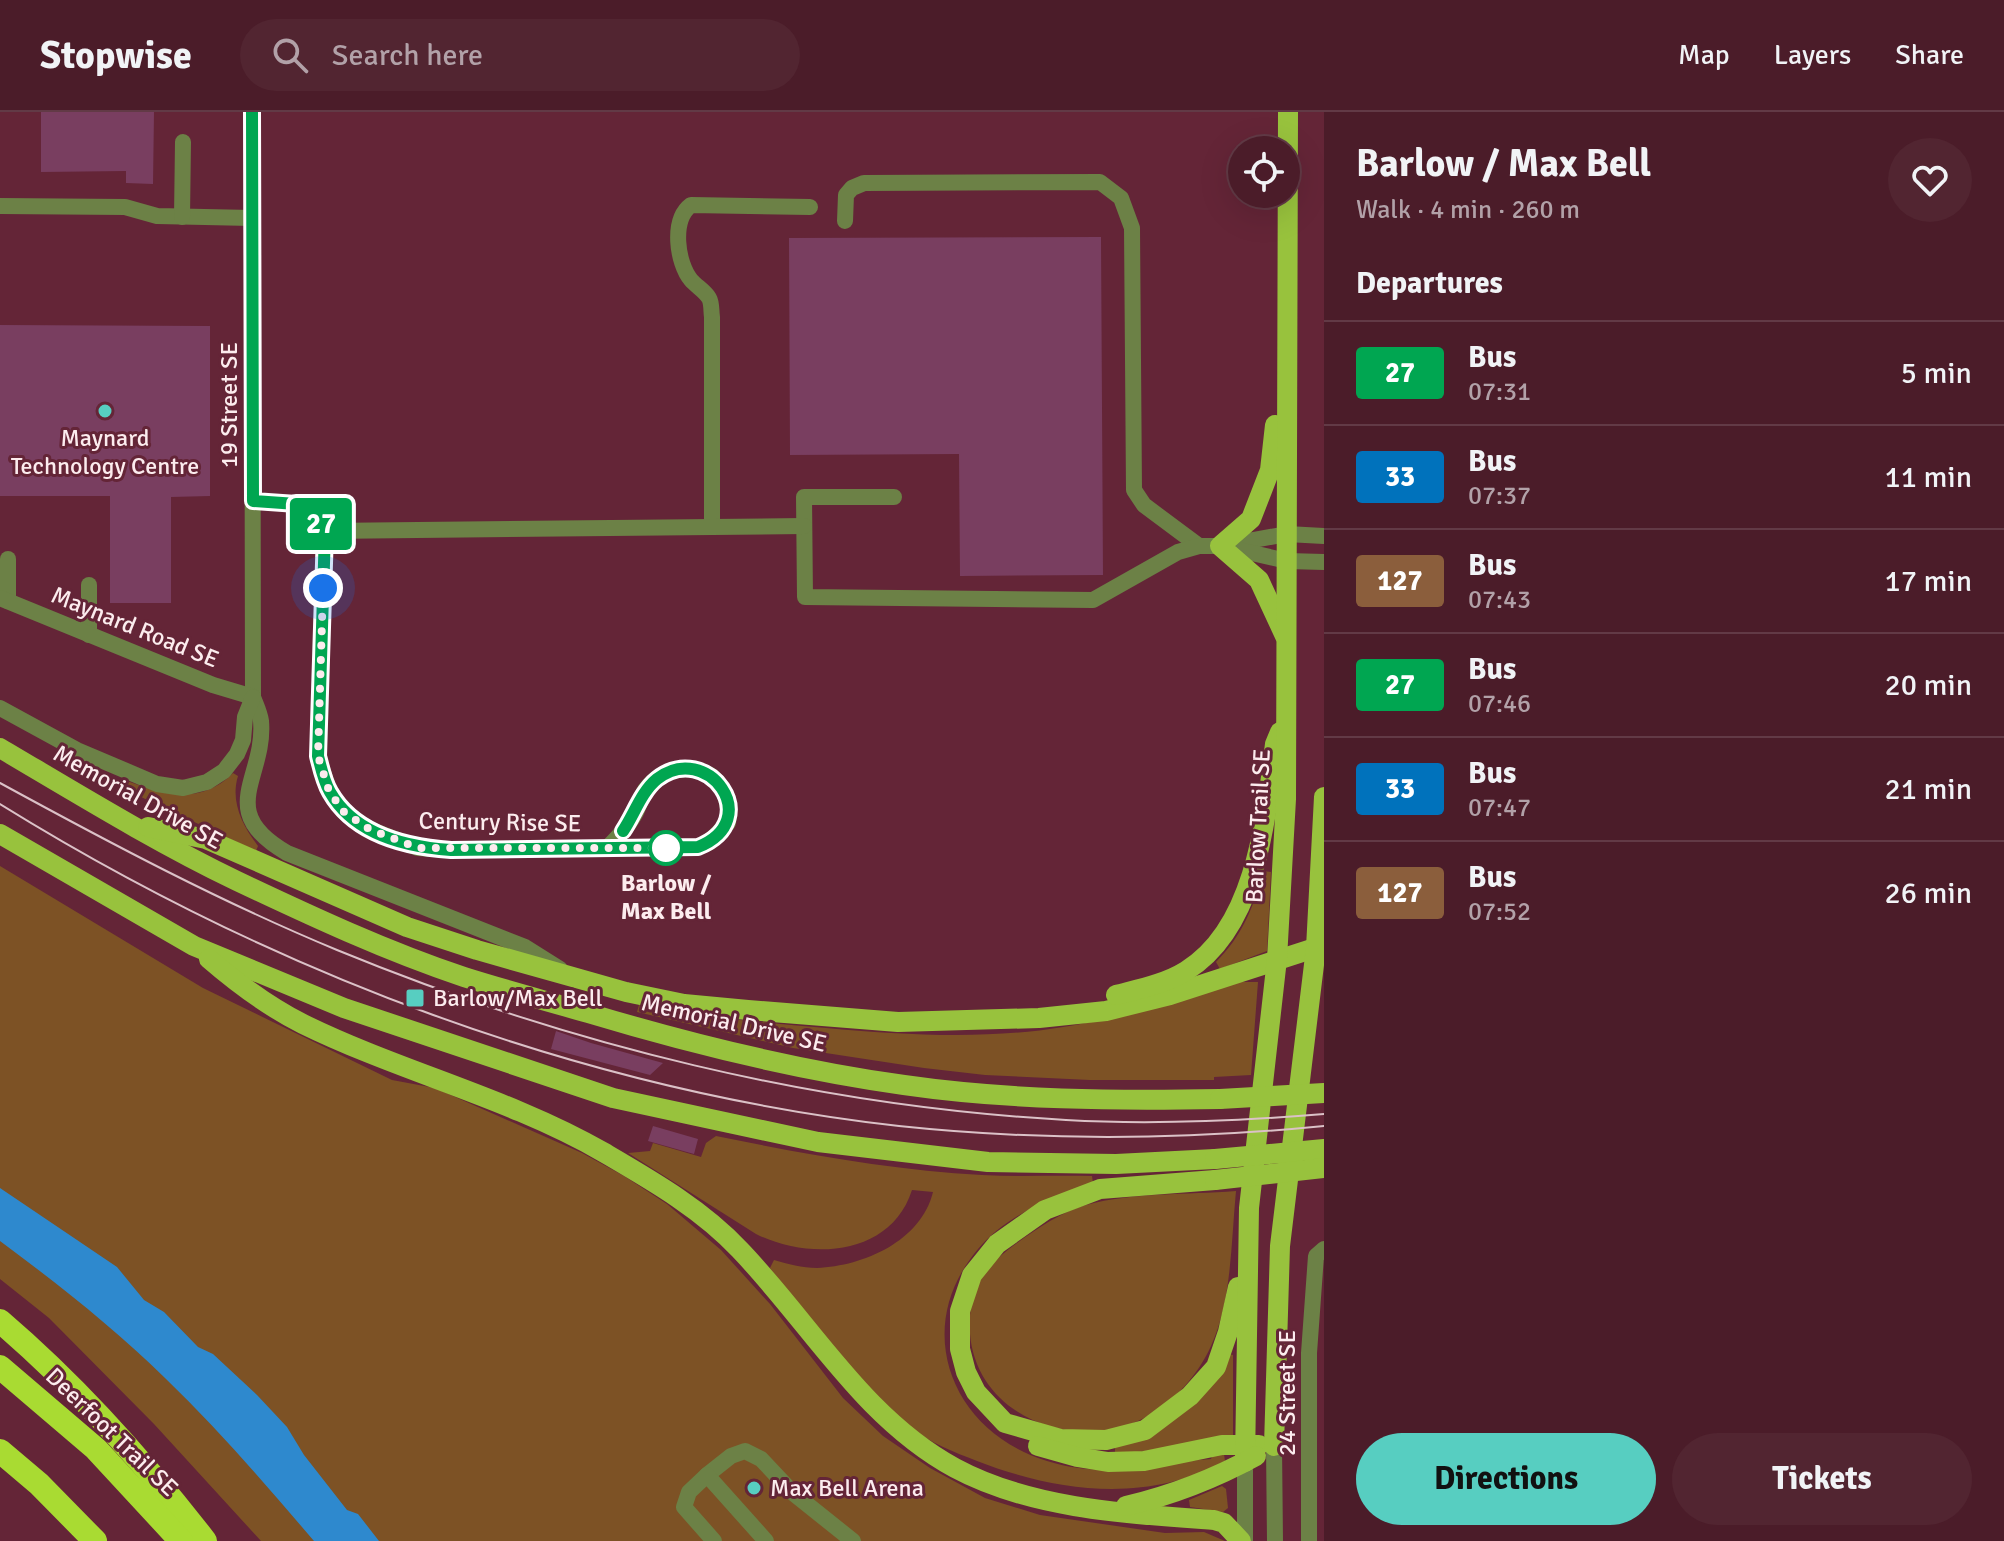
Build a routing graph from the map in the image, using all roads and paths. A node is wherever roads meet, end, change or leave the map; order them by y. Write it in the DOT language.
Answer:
graph roads {
  1 [pos="252,112"];
  2 [pos="1288,112"];
  3 [pos="183,142"];
  4 [pos="0,206"];
  5 [pos="810,207"];
  6 [pos="182,217"];
  7 [pos="252,218"];
  8 [pos="845,221"];
  9 [pos="1287,348"];
  10 [pos="894,497"];
  11 [pos="253,501"];
  12 [pos="804,526"];
  13 [pos="712,527"];
  14 [pos="325,531"];
  15 [pos="1287,534"];
  16 [pos="1324,536"];
  17 [pos="1199,546"];
  18 [pos="1220,546"];
  19 [pos="8,559"];
  20 [pos="1287,561"];
  21 [pos="1324,562"];
  22 [pos="89,585"];
  23 [pos="4,600"];
  24 [pos="89,635"];
  25 [pos="1287,640"];
  26 [pos="253,697"];
  27 [pos="0,708"];
  28 [pos="1288,713"];
  29 [pos="0,748"];
  30 [pos="1324,797"];
  31 [pos="128,823"];
  32 [pos="0,834"];
  33 [pos="607,848"];
  34 [pos="194,946"];
  35 [pos="1320,946"];
  36 [pos="1277,959"];
  37 [pos="575,979"];
  38 [pos="1039,1018"];
  39 [pos="1324,1093"];
  40 [pos="1324,1149"];
  41 [pos="1324,1168"];
  42 [pos="1247,1248"];
  43 [pos="1324,1249"];
  44 [pos="0,1321"];
  45 [pos="1317,1353"];
  46 [pos="0,1367"];
  47 [pos="1005,1423"];
  48 [pos="1274,1446"];
  49 [pos="0,1451"];
  50 [pos="1245,1453"];
  51 [pos="1317,1466"];
  52 [pos="707,1475"];
  53 [pos="1111,1510"];
  54 [pos="95,1541"];
  55 [pos="181,1541"];
  56 [pos="205,1541"];
  57 [pos="714,1541"];
  58 [pos="766,1541"];
  59 [pos="853,1541"];
  60 [pos="1243,1541"];
  61 [pos="1275,1541"];
  62 [pos="1309,1541"];
  1 -- 7 [label="street, 19 Street SE"];
  2 -- 9 [label="main road, Barlow Trail SE"];
  3 -- 6 [label="street"];
  4 -- 6 [label="street"];
  5 -- 13 [label="street"];
  6 -- 7 [label="street"];
  7 -- 11 [label="street, 19 Street SE"];
  8 -- 17 [label="street"];
  9 -- 15 [label="main road, Barlow Trail SE"];
  9 -- 18 [label="main road"];
  10 -- 12 [label="street"];
  11 -- 14 [label="street"];
  11 -- 26 [label="street, 19 Street SE"];
  12 -- 13 [label="street"];
  12 -- 17 [label="street"];
  13 -- 14 [label="street"];
  14 -- 33 [label="street, Century Rise SE"];
  15 -- 16 [label="street"];
  15 -- 18 [label="street"];
  15 -- 20 [label="main road, Barlow Trail SE"];
  17 -- 18 [label="street"];
  18 -- 20 [label="street"];
  18 -- 25 [label="main road"];
  19 -- 23 [label="street"];
  20 -- 21 [label="street"];
  20 -- 25 [label="main road, Barlow Trail SE"];
  22 -- 24 [label="street"];
  23 -- 24 [label="street, Maynard Road SE"];
  24 -- 26 [label="street, Maynard Road SE"];
  25 -- 28 [label="main road, Barlow Trail SE"];
  26 -- 27 [label="street"];
  26 -- 37 [label="street"];
  28 -- 36 [label="main road, Barlow Trail SE"];
  28 -- 38 [label="main road"];
  29 -- 31 [label="main road, Memorial Drive SE"];
  30 -- 35 [label="main road"];
  31 -- 37 [label="main road"];
  31 -- 39 [label="main road, Memorial Drive SE, bridge"];
  32 -- 34 [label="main road"];
  33 -- 33 [label="street, Century Rise SE"];
  34 -- 40 [label="main road, bridge"];
  34 -- 53 [label="main road"];
  35 -- 36 [label="main road"];
  35 -- 48 [label="main road"];
  36 -- 38 [label="main road"];
  36 -- 42 [label="main road, Barlow Trail SE"];
  37 -- 38 [label="main road"];
  41 -- 47 [label="main road, bridge"];
  42 -- 47 [label="main road"];
  42 -- 50 [label="main road, Barlow Trail SE"];
  43 -- 45 [label="street, 24 Street SE"];
  44 -- 56 [label="highway"];
  45 -- 51 [label="street, 24 Street SE"];
  46 -- 55 [label="highway, Deerfoot Trail SE"];
  47 -- 50 [label="main road"];
  48 -- 50 [label="main road"];
  48 -- 61 [label="street"];
  49 -- 54 [label="highway"];
  50 -- 53 [label="main road"];
  50 -- 60 [label="street, Barlow Trail SE"];
  51 -- 62 [label="street, 24 Street SE"];
  52 -- 57 [label="street"];
  52 -- 58 [label="street"];
  52 -- 59 [label="street"];
  53 -- 60 [label="main road"];
}
